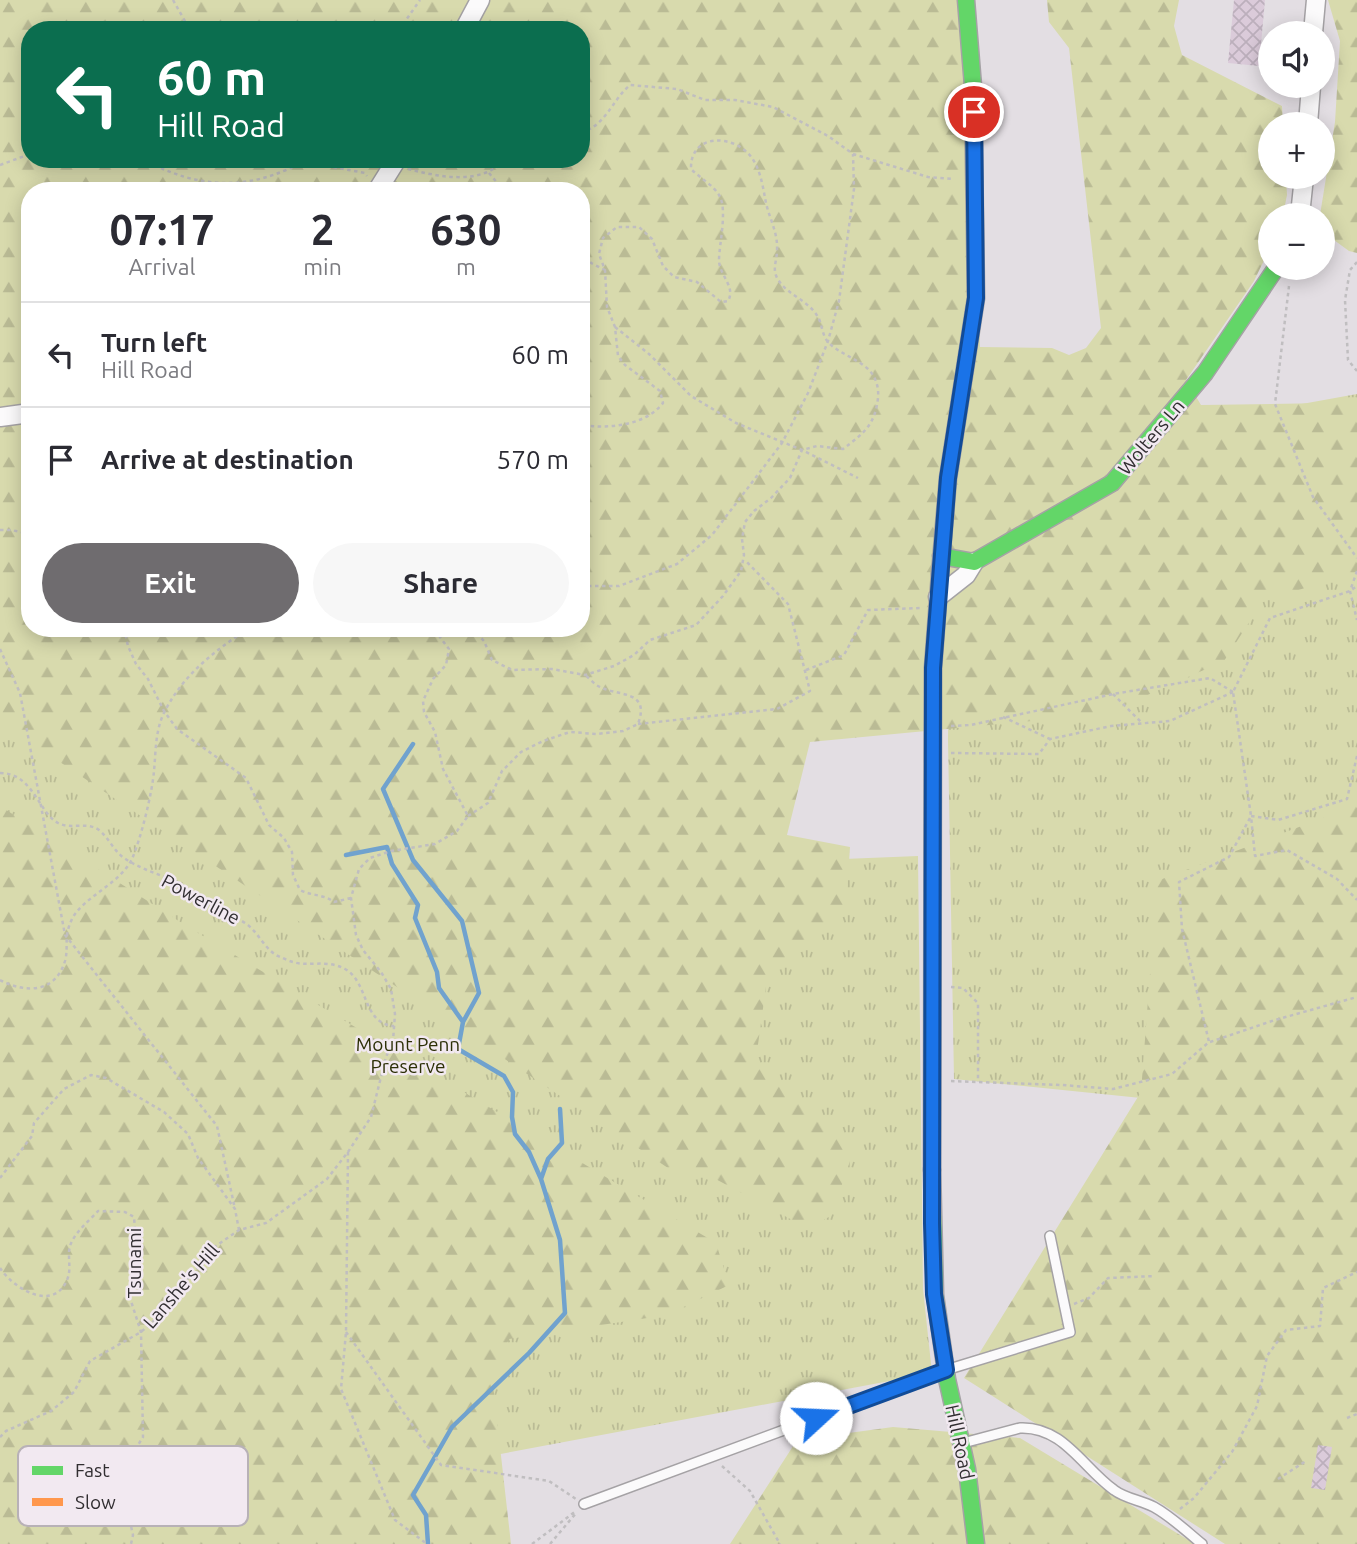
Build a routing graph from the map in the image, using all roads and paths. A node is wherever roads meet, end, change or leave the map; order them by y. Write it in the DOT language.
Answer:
graph roads {
  1 [pos="173,0"];
  2 [pos="421,0"];
  3 [pos="480,0"];
  4 [pos="967,0"];
  5 [pos="1316,0"];
  6 [pos="185,21"];
  7 [pos="406,21"];
  8 [pos="469,21"];
  9 [pos="1314,21"];
  10 [pos="590,129"];
  11 [pos="853,154"];
  12 [pos="21,157"];
  13 [pos="0,165"];
  14 [pos="158,168"];
  15 [pos="291,168"];
  16 [pos="338,168"];
  17 [pos="379,168"];
  18 [pos="416,168"];
  19 [pos="495,168"];
  20 [pos="365,173"];
  21 [pos="489,173"];
  22 [pos="975,180"];
  23 [pos="200,182"];
  24 [pos="242,182"];
  25 [pos="371,182"];
  26 [pos="496,182"];
  27 [pos="590,261"];
  28 [pos="1357,262"];
  29 [pos="605,270"];
  30 [pos="1268,280"];
  31 [pos="1289,281"];
  32 [pos="615,327"];
  33 [pos="828,341"];
  34 [pos="1357,371"];
  35 [pos="21,414"];
  36 [pos="0,417"];
  37 [pos="590,426"];
  38 [pos="782,443"];
  39 [pos="802,450"];
  40 [pos="858,478"];
  41 [pos="0,530"];
  42 [pos="21,532"];
  43 [pos="941,556"];
  44 [pos="1357,558"];
  45 [pos="743,559"];
  46 [pos="974,562"];
  47 [pos="1357,571"];
  48 [pos="590,586"];
  49 [pos="1357,586"];
  50 [pos="1350,591"];
  51 [pos="937,602"];
  52 [pos="1357,620"];
  53 [pos="126,637"];
  54 [pos="236,637"];
  55 [pos="440,637"];
  56 [pos="480,637"];
  57 [pos="0,649"];
  58 [pos="805,670"];
  59 [pos="585,675"];
  60 [pos="1233,692"];
  61 [pos="1112,694"];
  62 [pos="164,711"];
  63 [pos="1003,717"];
  64 [pos="1142,723"];
  65 [pos="638,724"];
  66 [pos="932,728"];
  67 [pos="1049,739"];
  68 [pos="932,753"];
  69 [pos="1357,756"];
  70 [pos="0,774"];
  71 [pos="468,816"];
  72 [pos="1251,816"];
  73 [pos="131,862"];
  74 [pos="351,898"];
  75 [pos="1357,900"];
  76 [pos="65,935"];
  77 [pos="0,980"];
  78 [pos="933,986"];
  79 [pos="1357,997"];
  80 [pos="394,1027"];
  81 [pos="1209,1042"];
  82 [pos="933,1081"];
  83 [pos="978,1082"];
  84 [pos="348,1152"];
  85 [pos="0,1178"];
  86 [pos="235,1209"];
  87 [pos="239,1230"];
  88 [pos="1050,1236"];
  89 [pos="0,1268"];
  90 [pos="1357,1272"];
  91 [pos="1155,1276"];
  92 [pos="1065,1307"];
  93 [pos="141,1332"];
  94 [pos="346,1332"];
  95 [pos="946,1370"];
  96 [pos="1357,1413"];
  97 [pos="1347,1418"];
  98 [pos="0,1437"];
  99 [pos="961,1443"];
  100 [pos="137,1446"];
  101 [pos="711,1456"];
  102 [pos="1306,1461"];
  103 [pos="1278,1479"];
  104 [pos="584,1504"];
  105 [pos="1169,1517"];
  106 [pos="131,1526"];
  107 [pos="131,1544"];
  108 [pos="427,1544"];
  109 [pos="532,1544"];
  110 [pos="550,1544"];
  111 [pos="780,1544"];
  112 [pos="976,1544"];
  113 [pos="1202,1544"];
  1 -- 6 [label="path"];
  2 -- 7 [label="path"];
  3 -- 8 [label="street"];
  4 -- 22 [label="street, Hill Road"];
  5 -- 9 [label="street"];
  10 -- 11 [label="path"];
  11 -- 22 [label="path"];
  11 -- 33 [label="path"];
  12 -- 13 [label="path"];
  14 -- 23 [label="path"];
  15 -- 24 [label="path"];
  16 -- 20 [label="path"];
  17 -- 20 [label="path"];
  18 -- 21 [label="path"];
  19 -- 21 [label="path"];
  20 -- 25 [label="path"];
  21 -- 26 [label="path"];
  22 -- 43 [label="street, Hill Road"];
  27 -- 29 [label="path"];
  28 -- 34 [label="path"];
  29 -- 32 [label="path"];
  29 -- 33 [label="path"];
  30 -- 46 [label="street, Wolters Ln"];
  31 -- 44 [label="path"];
  32 -- 37 [label="path"];
  32 -- 38 [label="path"];
  33 -- 38 [label="path"];
  33 -- 39 [label="path"];
  35 -- 36 [label="street"];
  38 -- 39 [label="path"];
  38 -- 48 [label="path"];
  39 -- 40 [label="path"];
  39 -- 45 [label="path"];
  41 -- 42 [label="path"];
  43 -- 46 [label="street"];
  43 -- 51 [label="street, Hill Road"];
  45 -- 58 [label="path"];
  45 -- 59 [label="path"];
  46 -- 51 [label="street"];
  47 -- 50 [label="path"];
  49 -- 50 [label="path"];
  50 -- 52 [label="path"];
  50 -- 60 [label="path"];
  51 -- 58 [label="path"];
  51 -- 66 [label="street, Hill Road"];
  53 -- 62 [label="path"];
  54 -- 62 [label="path"];
  55 -- 71 [label="path"];
  56 -- 59 [label="path"];
  57 -- 76 [label="path"];
  58 -- 65 [label="path"];
  59 -- 65 [label="path"];
  60 -- 61 [label="path"];
  60 -- 64 [label="path"];
  60 -- 72 [label="path"];
  61 -- 63 [label="path"];
  61 -- 64 [label="path"];
  62 -- 73 [label="path"];
  62 -- 74 [label="path"];
  63 -- 66 [label="path"];
  63 -- 67 [label="path"];
  64 -- 67 [label="path"];
  65 -- 71 [label="path"];
  66 -- 68 [label="street, Hill Road"];
  67 -- 68 [label="path"];
  68 -- 78 [label="street, Hill Road"];
  69 -- 72 [label="path"];
  70 -- 73 [label="path, Powerline"];
  71 -- 74 [label="path"];
  72 -- 75 [label="path"];
  72 -- 81 [label="path"];
  73 -- 76 [label="path"];
  73 -- 80 [label="path, Powerline"];
  74 -- 80 [label="path, Lanshe's Hill"];
  76 -- 77 [label="path"];
  76 -- 86 [label="path"];
  78 -- 82 [label="street, Hill Road"];
  78 -- 83 [label="path"];
  79 -- 81 [label="path"];
  80 -- 84 [label="path, Lanshe's Hill"];
  81 -- 82 [label="path"];
  82 -- 95 [label="street, Hill Road"];
  84 -- 87 [label="path, Lanshe's Hill"];
  84 -- 94 [label="path"];
  85 -- 86 [label="path"];
  86 -- 87 [label="path"];
  87 -- 93 [label="path, Lanshe's Hill"];
  88 -- 92 [label="lane"];
  89 -- 93 [label="path, Tsunami"];
  90 -- 105 [label="path"];
  91 -- 92 [label="path"];
  92 -- 95 [label="lane"];
  93 -- 98 [label="path, Lanshe's Hill"];
  93 -- 100 [label="path, Tsunami"];
  94 -- 104 [label="path"];
  94 -- 108 [label="path"];
  95 -- 99 [label="street, Hill Road"];
  95 -- 101 [label="lane"];
  96 -- 97 [label="path"];
  99 -- 105 [label="lane"];
  99 -- 112 [label="street, Hill Road"];
  101 -- 104 [label="lane"];
  101 -- 111 [label="path"];
  102 -- 103 [label="path"];
  104 -- 109 [label="path"];
  104 -- 110 [label="path"];
  105 -- 113 [label="lane"];
  106 -- 107 [label="path, Tsunami"];
}
